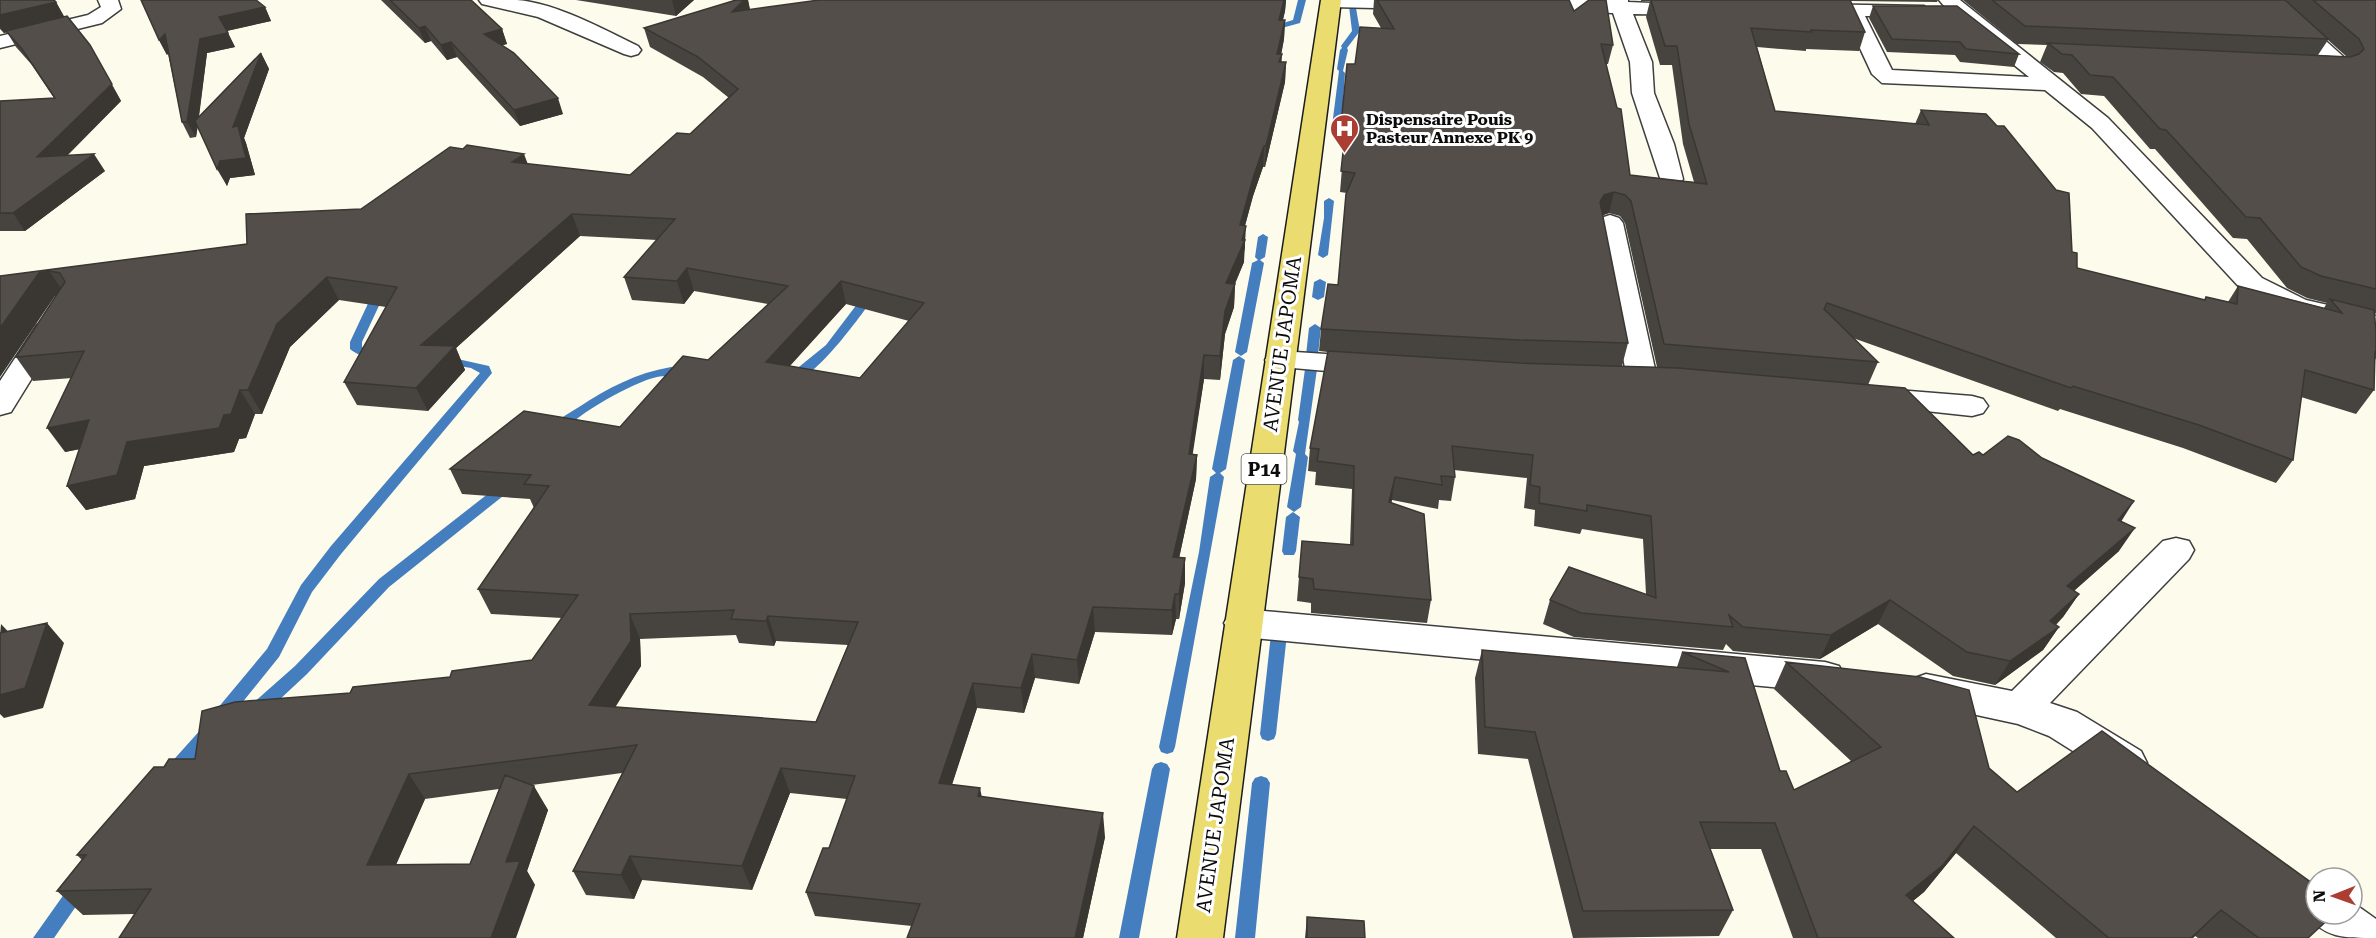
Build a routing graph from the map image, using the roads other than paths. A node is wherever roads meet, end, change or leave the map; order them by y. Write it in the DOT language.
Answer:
graph roads {
  1 [pos="108,0"];
  2 [pos="489,0"];
  3 [pos="2269,0"];
  4 [pos="1331,1"];
  5 [pos="1436,4"];
  6 [pos="1621,4"];
  7 [pos="1953,5"];
  8 [pos="1506,6"];
  9 [pos="1804,6"];
  10 [pos="1707,9"];
  11 [pos="1852,10"];
  12 [pos="0,42"];
  13 [pos="631,50"];
  14 [pos="2010,52"];
  15 [pos="2045,54"];
  16 [pos="2286,66"];
  17 [pos="2051,84"];
  18 [pos="1671,179"];
  19 [pos="1610,223"];
  20 [pos="65,304"];
  21 [pos="2376,325"];
  22 [pos="1280,360"];
  23 [pos="1397,367"];
  24 [pos="1608,376"];
  25 [pos="1845,395"];
  26 [pos="0,405"];
  27 [pos="1972,406"];
  28 [pos="2176,550"];
  29 [pos="1243,622"];
  30 [pos="2020,709"];
  31 [pos="2158,786"];
  32 [pos="2348,926"];
  33 [pos="1200,938"];
  34 [pos="2364,938"];
  1 -- 12 [label="street"];
  2 -- 13 [label="street"];
  3 -- 16 [label="street"];
  4 -- 5 [label="street"];
  4 -- 22 [label="main road, AVENUE JAPOMA / P14"];
  6 -- 8 [label="street"];
  6 -- 10 [label="street"];
  6 -- 18 [label="street"];
  7 -- 11 [label="street"];
  7 -- 14 [label="street"];
  9 -- 11 [label="street"];
  11 -- 17 [label="street"];
  14 -- 15 [label="street"];
  14 -- 17 [label="street"];
  17 -- 21 [label="street"];
  19 -- 24 [label="street"];
  20 -- 26 [label="street"];
  22 -- 23 [label="street"];
  22 -- 29 [label="main road, AVENUE JAPOMA / P14"];
  25 -- 27 [label="street"];
  28 -- 30 [label="street"];
  29 -- 30 [label="street"];
  29 -- 33 [label="main road, AVENUE JAPOMA / P14"];
  30 -- 31 [label="street"];
  32 -- 34 [label="street"];
}
